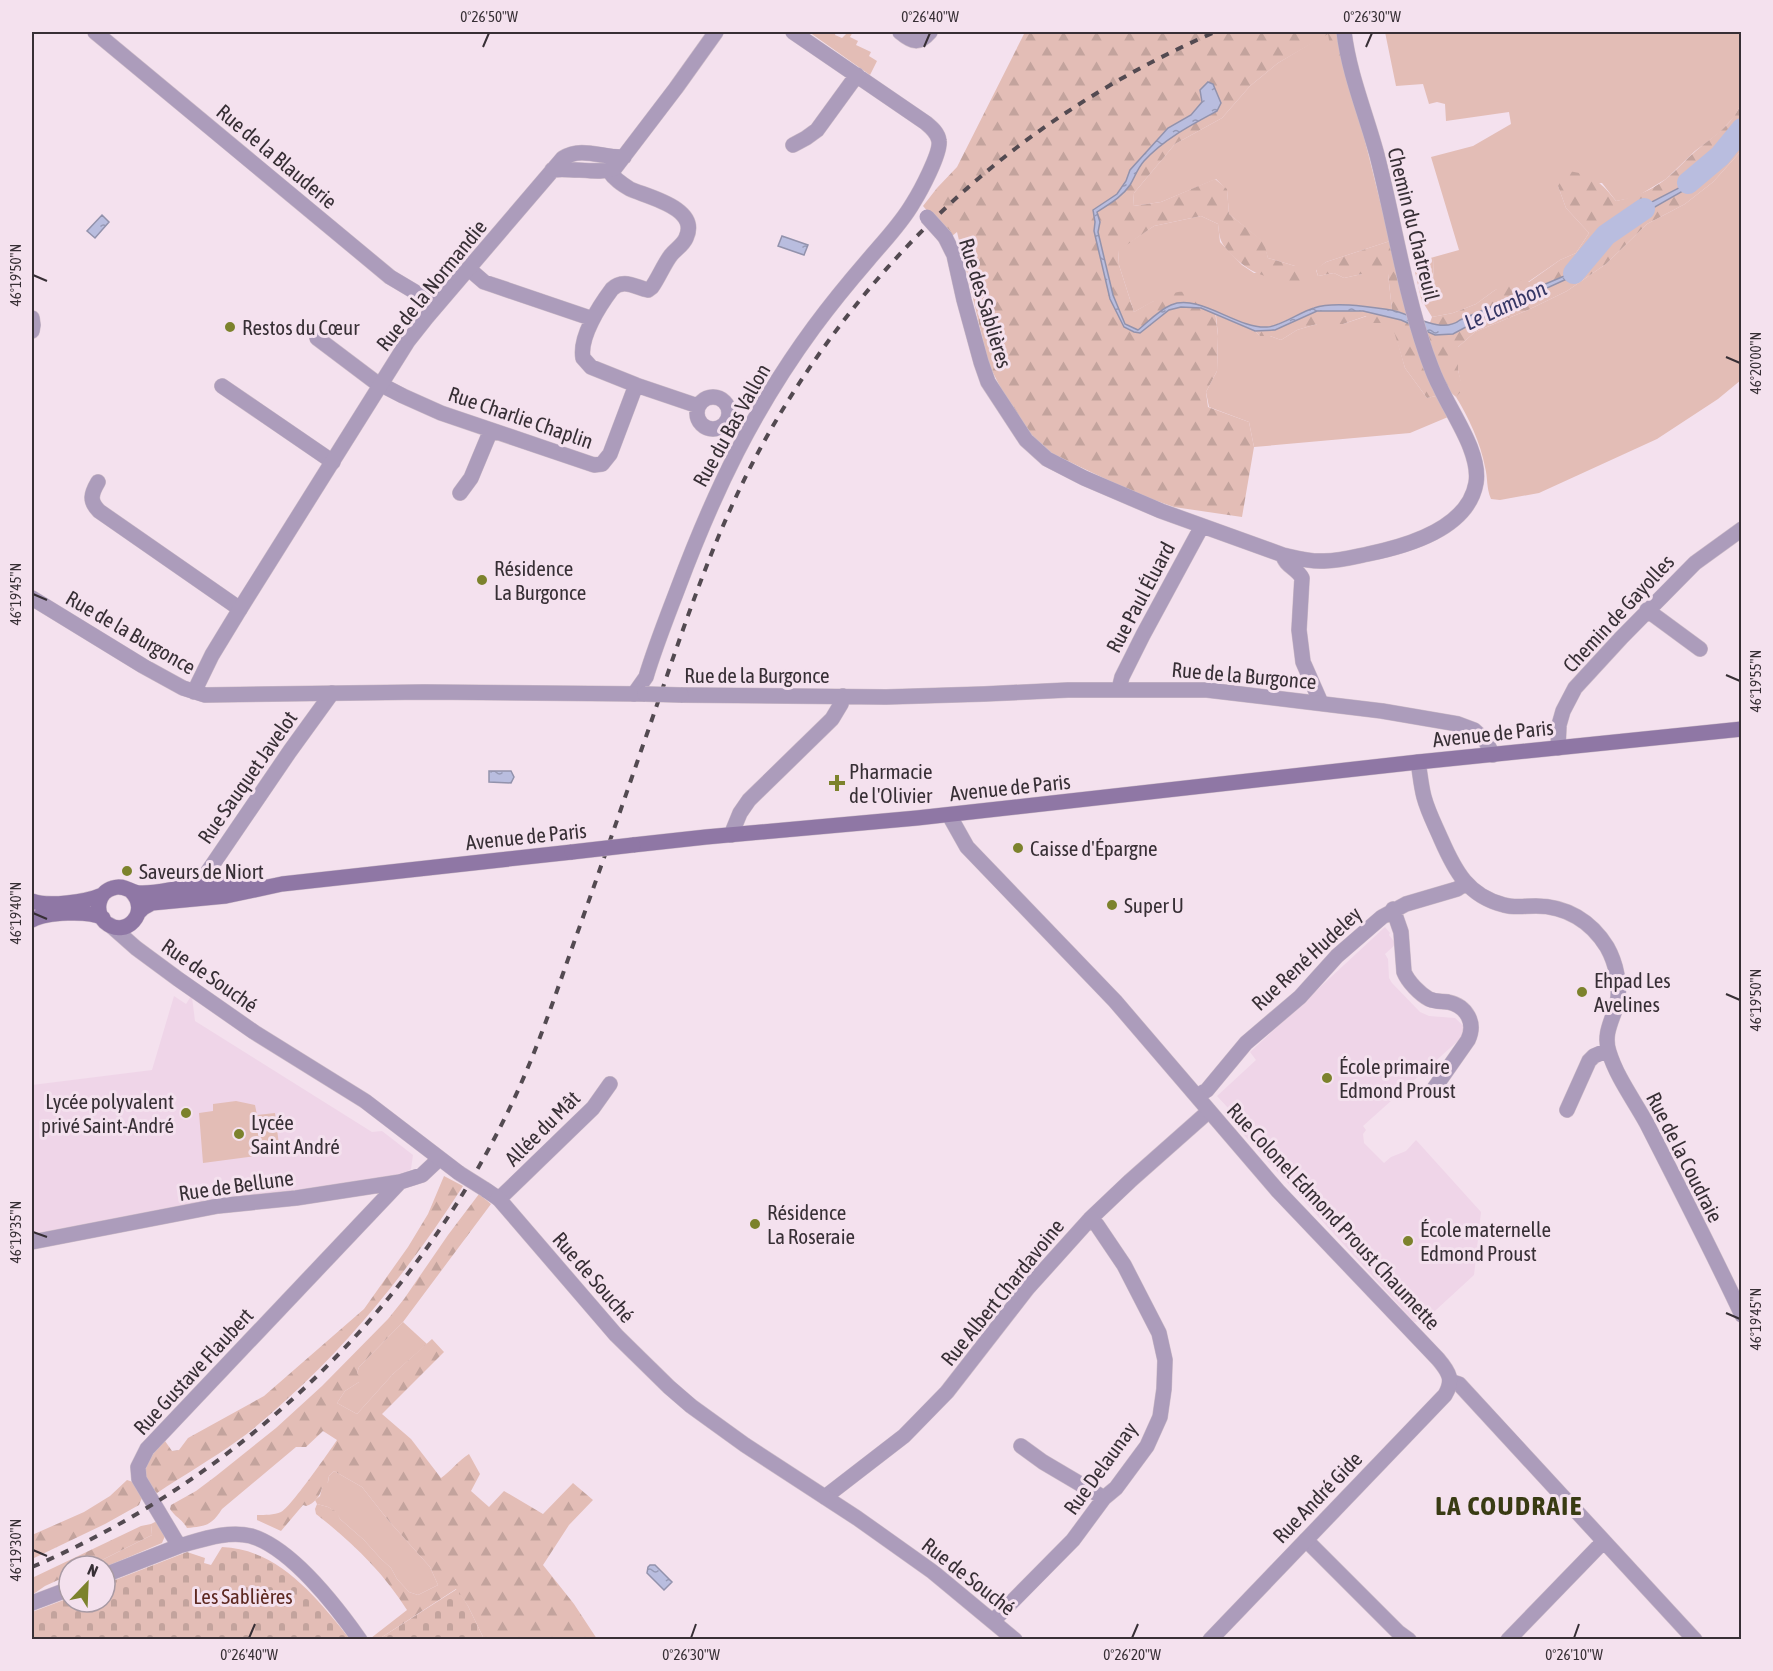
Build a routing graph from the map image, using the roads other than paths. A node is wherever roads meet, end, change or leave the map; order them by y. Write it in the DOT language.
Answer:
graph roads {
  1 [pos="95,32"];
  2 [pos="716,32"];
  3 [pos="792,32"];
  4 [pos="900,32"];
  5 [pos="930,32"];
  6 [pos="1344,32"];
  7 [pos="857,75"];
  8 [pos="793,145"];
  9 [pos="624,157"];
  10 [pos="552,170"];
  11 [pos="609,171"];
  12 [pos="914,203"];
  13 [pos="469,269"];
  14 [pos="437,305"];
  15 [pos="32,318"];
  16 [pos="593,319"];
  17 [pos="32,331"];
  18 [pos="317,338"];
  19 [pos="381,384"];
  20 [pos="636,385"];
  21 [pos="222,386"];
  22 [pos="698,406"];
  23 [pos="491,430"];
  24 [pos="333,462"];
  25 [pos="98,482"];
  26 [pos="460,493"];
  27 [pos="1202,526"];
  28 [pos="1742,529"];
  29 [pos="1283,555"];
  30 [pos="32,598"];
  31 [pos="240,609"];
  32 [pos="1647,610"];
  33 [pos="1700,648"];
  34 [pos="1119,689"];
  35 [pos="194,692"];
  36 [pos="332,693"];
  37 [pos="640,694"];
  38 [pos="843,696"];
  39 [pos="1321,703"];
  40 [pos="1742,729"];
  41 [pos="1558,748"];
  42 [pos="1492,755"];
  43 [pos="1418,762"];
  44 [pos="949,815"];
  45 [pos="730,835"];
  46 [pos="1466,883"];
  47 [pos="282,884"];
  48 [pos="198,886"];
  49 [pos="131,891"];
  50 [pos="102,895"];
  51 [pos="32,902"];
  52 [pos="1393,909"];
  53 [pos="135,918"];
  54 [pos="32,919"];
  55 [pos="106,922"];
  56 [pos="136,948"];
  57 [pos="1608,1050"];
  58 [pos="610,1083"];
  59 [pos="1433,1090"];
  60 [pos="1197,1096"];
  61 [pos="1567,1110"];
  62 [pos="1209,1111"];
  63 [pos="440,1159"];
  64 [pos="400,1182"];
  65 [pos="500,1199"];
  66 [pos="1090,1219"];
  67 [pos="32,1242"];
  68 [pos="1742,1315"];
  69 [pos="1450,1381"];
  70 [pos="1021,1446"];
  71 [pos="825,1497"];
  72 [pos="1104,1498"];
  73 [pos="1306,1540"];
  74 [pos="1603,1542"];
  75 [pos="179,1546"];
  76 [pos="117,1570"];
  77 [pos="57,1593"];
  78 [pos="32,1603"];
  79 [pos="993,1621"];
  80 [pos="360,1640"];
  81 [pos="1015,1640"];
  82 [pos="1210,1640"];
  83 [pos="1408,1640"];
  84 [pos="1508,1640"];
  85 [pos="1695,1640"];
  1 -- 14 [label="street, Rue de la Blauderie"];
  2 -- 9 [label="street"];
  3 -- 7 [label="street"];
  4 -- 5 [label="street"];
  6 -- 29 [label="street, Chemin du Chatreuil"];
  7 -- 8 [label="street"];
  7 -- 12 [label="street"];
  9 -- 10 [label="street, Rue de la Normandie"];
  9 -- 11 [label="street"];
  10 -- 11 [label="street"];
  10 -- 13 [label="street, Rue de la Normandie"];
  11 -- 16 [label="street"];
  12 -- 27 [label="street, Rue des Sablières, bridge"];
  12 -- 37 [label="street, Rue du Bas Vallon"];
  13 -- 14 [label="street, Rue de la Normandie"];
  13 -- 16 [label="street"];
  14 -- 19 [label="street, Rue de la Normandie"];
  15 -- 17 [label="street"];
  16 -- 20 [label="street"];
  18 -- 19 [label="street, Rue Charlie Chaplin"];
  19 -- 23 [label="street, Rue Charlie Chaplin"];
  19 -- 24 [label="street, Rue de la Normandie"];
  20 -- 22 [label="street"];
  20 -- 23 [label="street, Rue Charlie Chaplin"];
  21 -- 24 [label="street"];
  23 -- 26 [label="street"];
  24 -- 31 [label="street, Rue de la Normandie"];
  25 -- 31 [label="street"];
  27 -- 29 [label="street, Rue des Sablières"];
  27 -- 34 [label="street, Rue Paul Éluard"];
  28 -- 32 [label="street, Chemin de Gayolles"];
  29 -- 39 [label="street"];
  30 -- 35 [label="street, Rue de la Burgonce"];
  31 -- 35 [label="street, Rue de la Normandie"];
  32 -- 33 [label="street"];
  32 -- 41 [label="street, Chemin de Gayolles"];
  34 -- 38 [label="street, Rue de la Burgonce"];
  34 -- 39 [label="street, Rue de la Burgonce"];
  35 -- 36 [label="street, Rue de la Burgonce"];
  36 -- 37 [label="street, Rue de la Burgonce"];
  36 -- 48 [label="street, Rue Sauquet Javelot"];
  37 -- 38 [label="street, Rue de la Burgonce, bridge"];
  38 -- 45 [label="street"];
  39 -- 42 [label="street, Rue de la Burgonce"];
  40 -- 41 [label="main road, Avenue de Paris"];
  41 -- 42 [label="main road, Avenue de Paris"];
  42 -- 43 [label="main road, Avenue de Paris"];
  43 -- 44 [label="main road, Avenue de Paris"];
  43 -- 46 [label="street, Rue de la Coudraie"];
  44 -- 45 [label="main road, Avenue de Paris"];
  44 -- 60 [label="street, Rue Colonel Edmond Proust Chaumette"];
  45 -- 47 [label="main road, Avenue de Paris, bridge"];
  46 -- 52 [label="street, Rue René Hudeley"];
  46 -- 57 [label="street, Rue de la Coudraie"];
  47 -- 48 [label="main road, Avenue de Paris"];
  47 -- 53 [label="main road, Avenue de Paris"];
  48 -- 49 [label="main road, Avenue de Paris"];
  49 -- 50 [label="main road"];
  49 -- 53 [label="main road"];
  50 -- 51 [label="main road"];
  50 -- 55 [label="main road"];
  51 -- 54 [label="main road"];
  52 -- 59 [label="street"];
  52 -- 60 [label="street, Rue René Hudeley"];
  53 -- 55 [label="main road"];
  53 -- 56 [label="street, Rue de Souché"];
  54 -- 55 [label="main road"];
  55 -- 56 [label="street, Rue de Souché"];
  56 -- 63 [label="street, Rue de Souché"];
  57 -- 61 [label="street"];
  57 -- 68 [label="street, Rue de la Coudraie"];
  58 -- 65 [label="street, Allée du Mât"];
  60 -- 62 [label="street, Rue Colonel Edmond Proust Chaumette"];
  62 -- 66 [label="street, Rue Albert Chardavoine"];
  62 -- 69 [label="street, Rue Colonel Edmond Proust Chaumette"];
  63 -- 64 [label="street, Rue de Bellune"];
  63 -- 65 [label="street, Rue de Souché, bridge"];
  64 -- 67 [label="street, Rue de Bellune"];
  64 -- 75 [label="street, Rue Gustave Flaubert"];
  65 -- 71 [label="street, Rue de Souché"];
  66 -- 71 [label="street, Rue Albert Chardavoine"];
  66 -- 72 [label="street, Rue Delaunay"];
  69 -- 73 [label="street, Rue André Gide"];
  69 -- 74 [label="street, Rue Colonel Edmond Proust Chaumette"];
  70 -- 72 [label="street"];
  71 -- 79 [label="street, Rue de Souché"];
  72 -- 79 [label="street, Rue Delaunay"];
  73 -- 82 [label="street, Rue André Gide"];
  73 -- 83 [label="street"];
  74 -- 84 [label="street"];
  74 -- 85 [label="street, Rue Colonel Edmond Proust Chaumette"];
  75 -- 76 [label="street"];
  75 -- 80 [label="street"];
  77 -- 78 [label="street"];
  79 -- 81 [label="street, Rue de Souché"];
}
